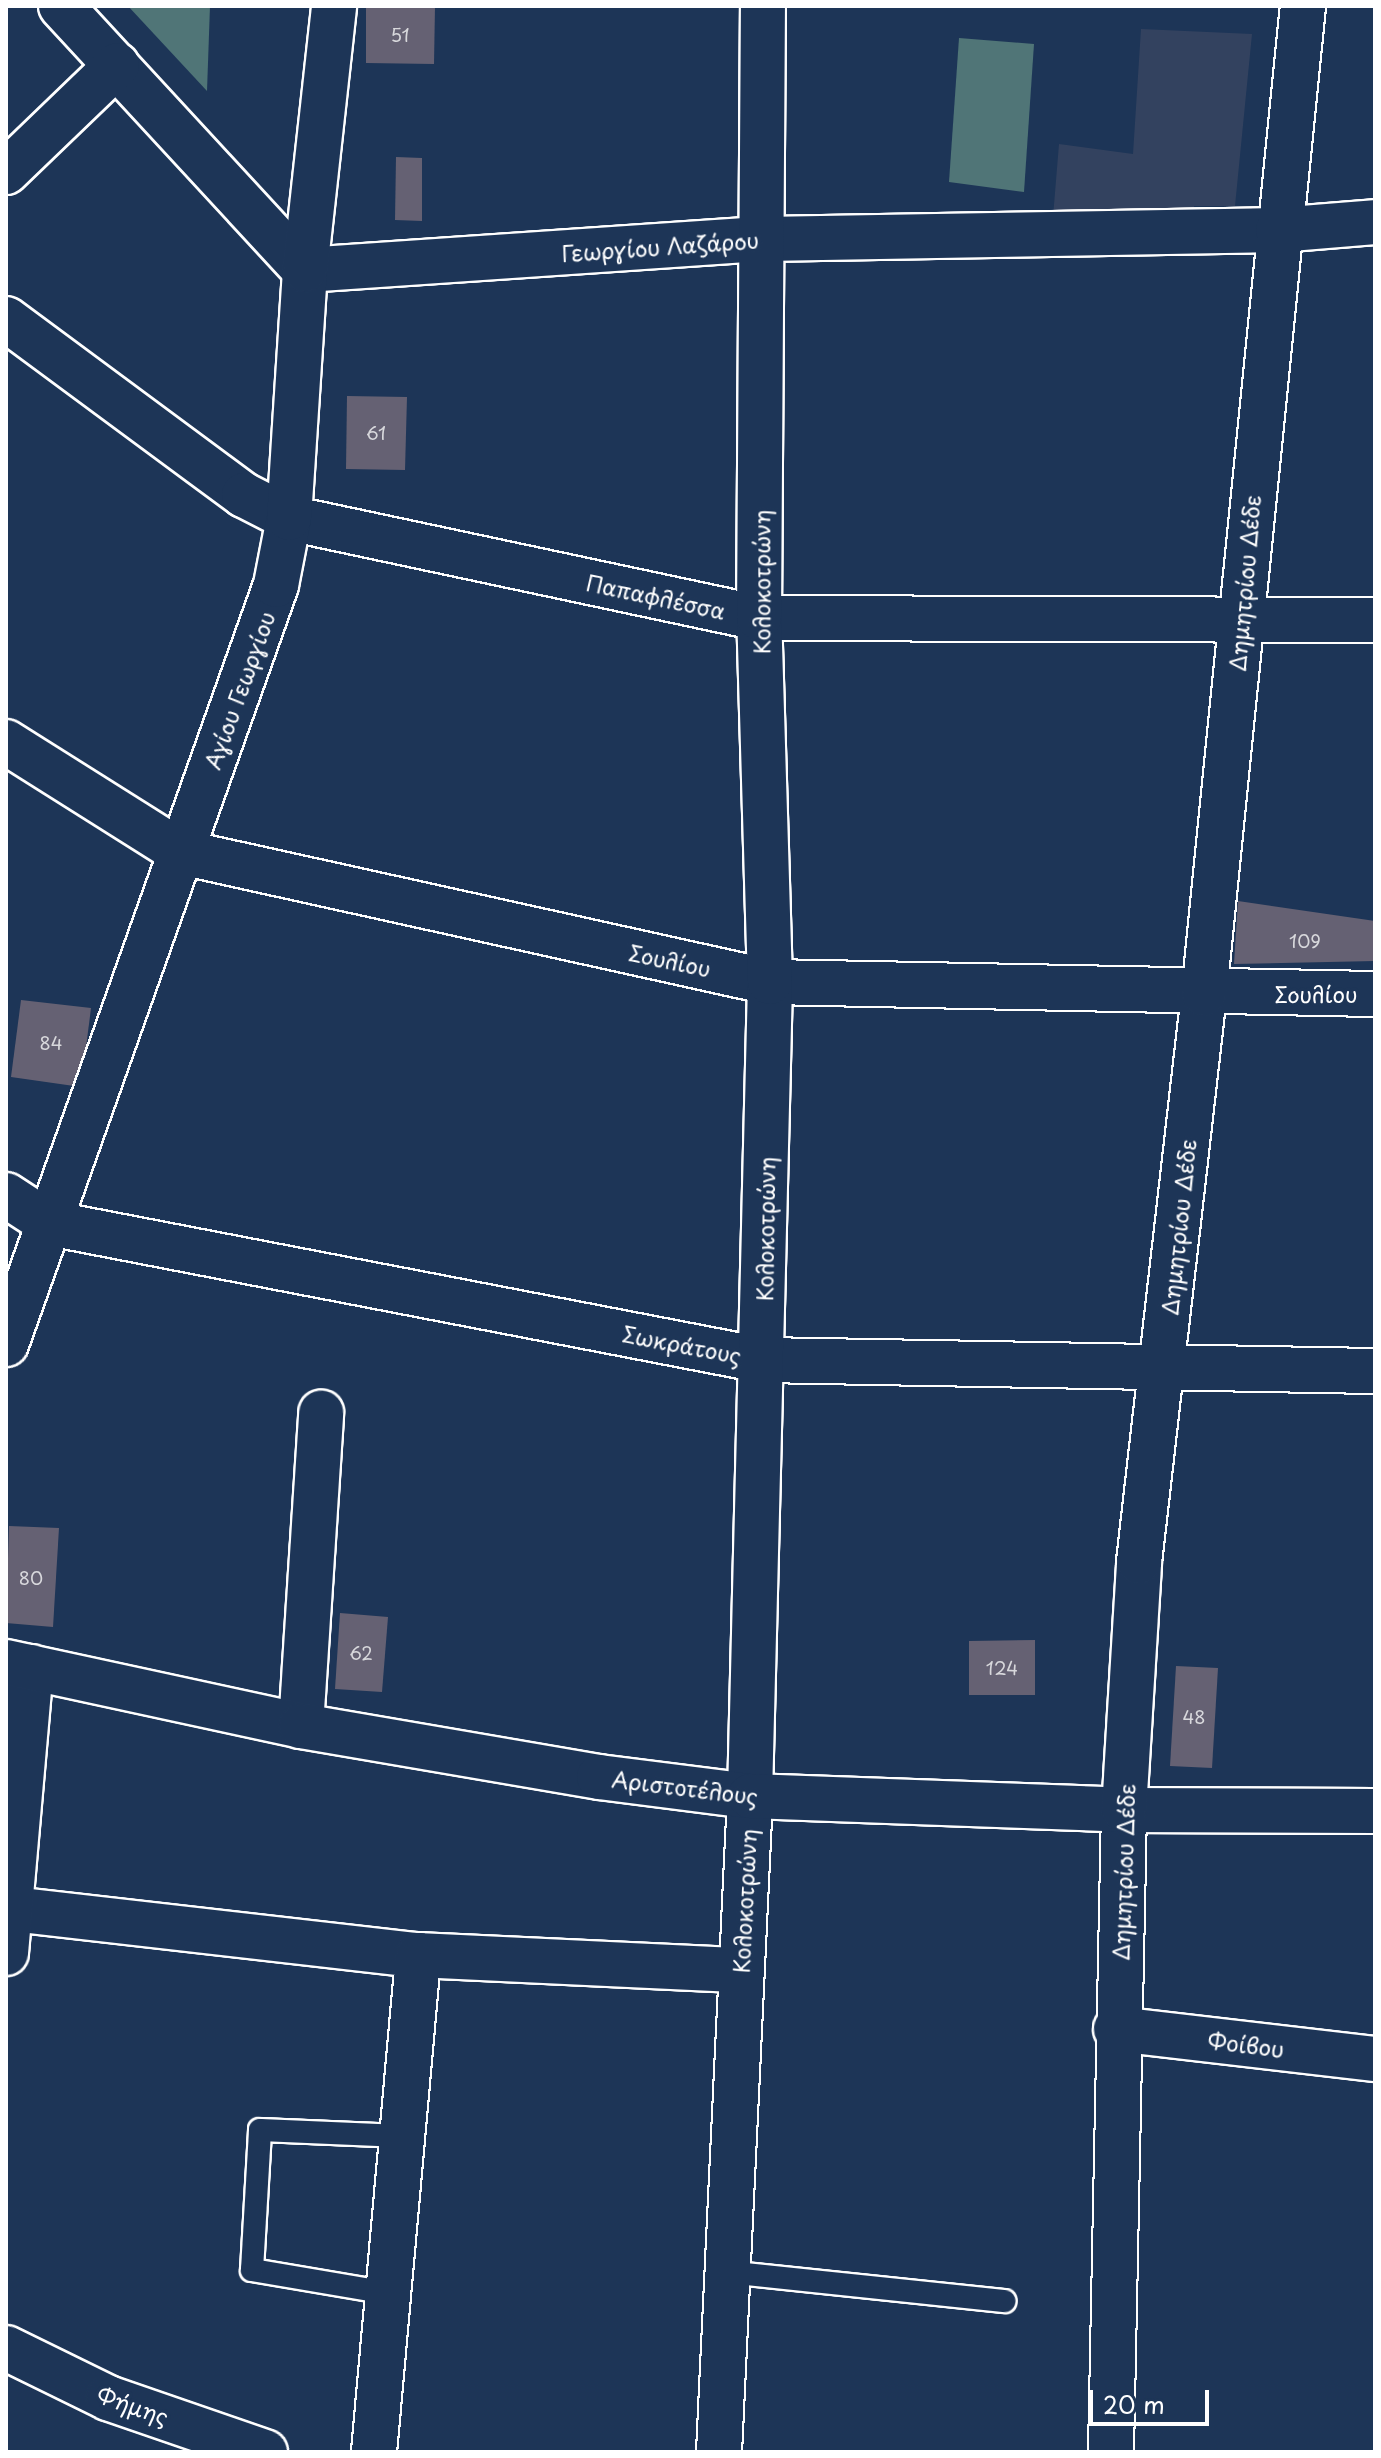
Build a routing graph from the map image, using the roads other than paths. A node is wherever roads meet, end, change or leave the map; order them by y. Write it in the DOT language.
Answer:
graph roads {
  1 [pos="61,6"];
  2 [pos="334,6"];
  3 [pos="763,6"];
  4 [pos="1303,6"];
  5 [pos="117,65"];
  6 [pos="6,172"];
  7 [pos="1375,222"];
  8 [pos="1278,230"];
  9 [pos="764,239"];
  10 [pos="305,270"];
  11 [pos="6,319"];
  12 [pos="289,518"];
  13 [pos="759,618"];
  14 [pos="1375,620"];
  15 [pos="1240,623"];
  16 [pos="6,742"];
  17 [pos="181,852"];
  18 [pos="770,982"];
  19 [pos="1204,994"];
  20 [pos="1375,994"];
  21 [pos="6,1195"];
  22 [pos="49,1223"];
  23 [pos="6,1344"];
  24 [pos="762,1360"];
  25 [pos="1162,1371"];
  26 [pos="1375,1371"];
  27 [pos="321,1413"];
  28 [pos="19,1664"];
  29 [pos="301,1726"];
  30 [pos="750,1796"];
  31 [pos="1124,1810"];
  32 [pos="1375,1811"];
  33 [pos="12,1909"];
  34 [pos="6,1953"];
  35 [pos="418,1955"];
  36 [pos="740,1970"];
  37 [pos="1116,2029"];
  38 [pos="1375,2059"];
  39 [pos="402,2136"];
  40 [pos="727,2272"];
  41 [pos="388,2293"];
  42 [pos="1004,2301"];
  43 [pos="6,2348"];
  44 [pos="265,2452"];
  45 [pos="374,2452"];
  46 [pos="719,2452"];
  47 [pos="1111,2452"];
  1 -- 5 [label="street"];
  2 -- 10 [label="street, Αγίου Γεωργίου"];
  3 -- 9 [label="street, Κολοκοτρώνη"];
  4 -- 8 [label="street, Δημητρίου Δέδε"];
  5 -- 6 [label="street"];
  5 -- 10 [label="street"];
  7 -- 8 [label="street, Γεωργίου Λαζάρου"];
  8 -- 9 [label="street, Γεωργίου Λαζάρου"];
  8 -- 15 [label="street, Δημητρίου Δέδε"];
  9 -- 10 [label="street, Γεωργίου Λαζάρου"];
  9 -- 13 [label="street, Κολοκοτρώνη"];
  10 -- 12 [label="street, Αγίου Γεωργίου"];
  11 -- 12 [label="street, Παπαφλέσσα"];
  12 -- 13 [label="street, Παπαφλέσσα"];
  12 -- 17 [label="street, Αγίου Γεωργίου"];
  13 -- 15 [label="street, Παπαφλέσσα"];
  13 -- 18 [label="street, Κολοκοτρώνη"];
  14 -- 15 [label="street, Παπαφλέσσα"];
  15 -- 19 [label="street, Δημητρίου Δέδε"];
  16 -- 17 [label="street, Σουλίου"];
  17 -- 18 [label="street, Σουλίου"];
  17 -- 22 [label="street, Αγίου Γεωργίου"];
  18 -- 19 [label="street, Σουλίου"];
  18 -- 24 [label="street, Κολοκοτρώνη"];
  19 -- 20 [label="street, Σουλίου"];
  19 -- 25 [label="street, Δημητρίου Δέδε"];
  21 -- 22 [label="street, Σωκράτους"];
  22 -- 23 [label="street, Αγίου Γεωργίου"];
  22 -- 24 [label="street, Σωκράτους"];
  24 -- 25 [label="street, Σωκράτους"];
  24 -- 30 [label="street, Κολοκοτρώνη"];
  25 -- 26 [label="street, Σωκράτους"];
  25 -- 31 [label="street, Δημητρίου Δέδε"];
  27 -- 29 [label="street"];
  28 -- 29 [label="street, Αριστοτέλους"];
  28 -- 33 [label="street"];
  29 -- 30 [label="street, Αριστοτέλους"];
  30 -- 31 [label="street, Αριστοτέλους"];
  30 -- 36 [label="street, Κολοκοτρώνη"];
  31 -- 32 [label="street, Αριστοτέλους"];
  31 -- 37 [label="street, Δημητρίου Δέδε"];
  33 -- 34 [label="street"];
  33 -- 35 [label="street"];
  35 -- 36 [label="street"];
  35 -- 39 [label="street"];
  36 -- 40 [label="street, Κολοκοτρώνη"];
  37 -- 38 [label="street, Φοίβου"];
  37 -- 47 [label="street, Δημητρίου Δέδε"];
  39 -- 41 [label="street"];
  39 -- 41 [label="lane"];
  40 -- 42 [label="lane"];
  40 -- 46 [label="street, Κολοκοτρώνη"];
  41 -- 45 [label="street"];
  43 -- 44 [label="street, Φήμης"];
}
